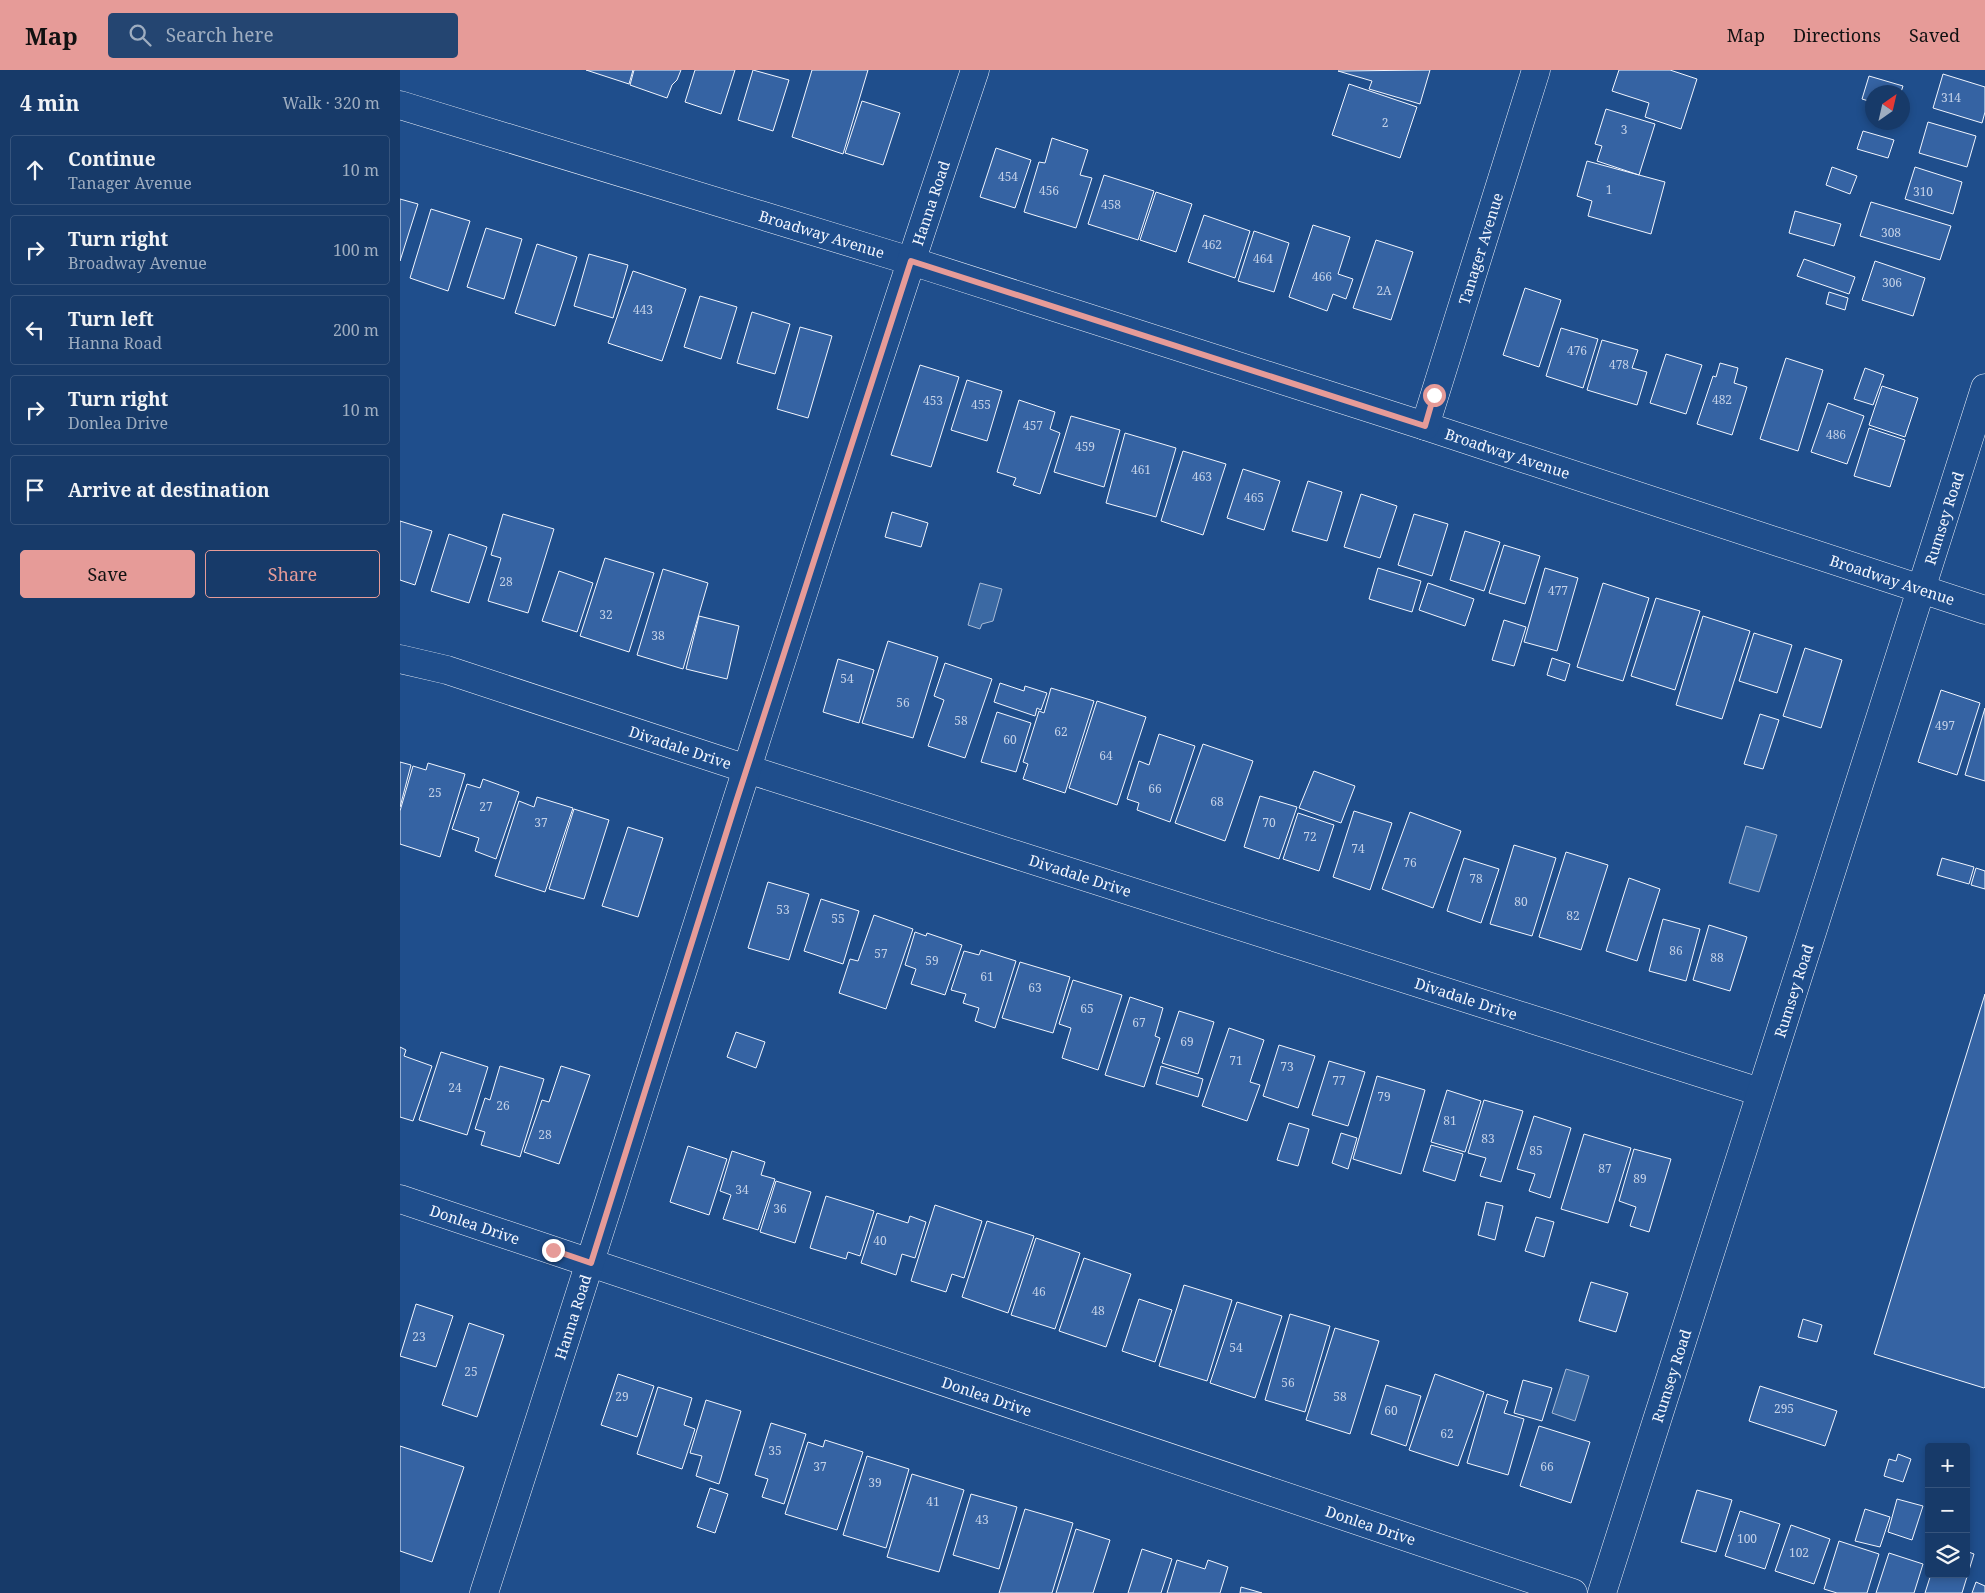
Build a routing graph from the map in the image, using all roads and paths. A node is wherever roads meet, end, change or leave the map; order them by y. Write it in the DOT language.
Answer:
graph roads {
  1 [pos="975,70"];
  2 [pos="1536,70"];
  3 [pos="400,105"];
  4 [pos="911,261"];
  5 [pos="1985,388"];
  6 [pos="1425,426"];
  7 [pos="1920,590"];
  8 [pos="1985,610"];
  9 [pos="400,659"];
  10 [pos="747,769"];
  11 [pos="1760,1092"];
  12 [pos="400,1199"];
  13 [pos="591,1263"];
  14 [pos="484,1593"];
  15 [pos="1573,1593"];
  16 [pos="1602,1593"];
  1 -- 4 [label="street, Hanna Road"];
  2 -- 6 [label="street, Tanager Avenue"];
  3 -- 4 [label="street, Broadway Avenue"];
  4 -- 6 [label="street, Broadway Avenue"];
  4 -- 10 [label="street, Hanna Road"];
  5 -- 7 [label="street, Rumsey Road"];
  6 -- 7 [label="street, Broadway Avenue"];
  7 -- 8 [label="street, Broadway Avenue"];
  7 -- 11 [label="street, Rumsey Road"];
  9 -- 10 [label="street, Divadale Drive"];
  10 -- 11 [label="street, Divadale Drive"];
  10 -- 13 [label="street, Hanna Road"];
  11 -- 16 [label="street, Rumsey Road"];
  12 -- 13 [label="street, Donlea Drive"];
  13 -- 14 [label="street, Hanna Road"];
  13 -- 15 [label="street, Donlea Drive"];
}
